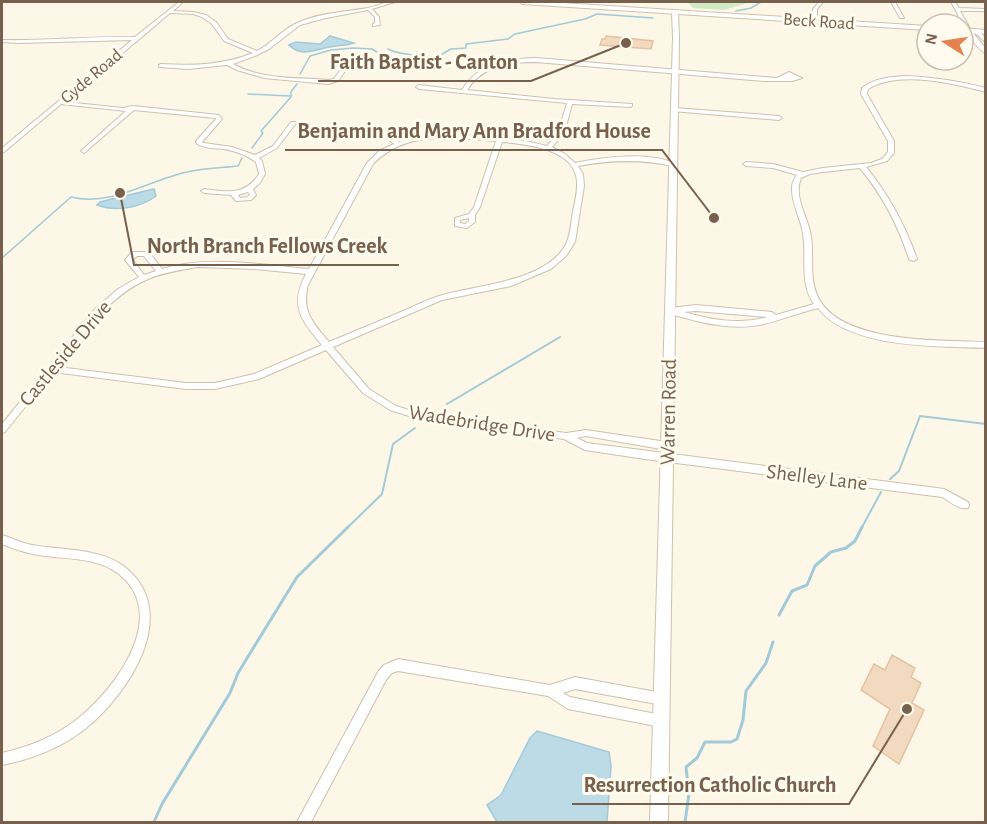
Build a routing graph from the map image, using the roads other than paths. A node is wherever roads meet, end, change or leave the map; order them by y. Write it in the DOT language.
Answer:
graph roads {
  1 [pos="181,2"];
  2 [pos="393,2"];
  3 [pos="522,2"];
  4 [pos="529,2"];
  5 [pos="675,2"];
  6 [pos="821,2"];
  7 [pos="893,2"];
  8 [pos="953,2"];
  9 [pos="386,3"];
  10 [pos="324,7"];
  11 [pos="957,9"];
  12 [pos="370,10"];
  13 [pos="986,10"];
  14 [pos="168,12"];
  15 [pos="675,12"];
  16 [pos="958,12"];
  17 [pos="330,16"];
  18 [pos="902,16"];
  19 [pos="815,21"];
  20 [pos="375,25"];
  21 [pos="915,27"];
  22 [pos="975,33"];
  23 [pos="136,39"];
  24 [pos="2,40"];
  25 [pos="986,43"];
  26 [pos="977,44"];
  27 [pos="256,53"];
  28 [pos="986,53"];
  29 [pos="228,63"];
  30 [pos="161,66"];
  31 [pos="345,67"];
  32 [pos="674,71"];
  33 [pos="779,79"];
  34 [pos="418,87"];
  35 [pos="984,89"];
  36 [pos="463,92"];
  37 [pos="61,102"];
  38 [pos="570,102"];
  39 [pos="630,105"];
  40 [pos="134,108"];
  41 [pos="674,110"];
  42 [pos="779,118"];
  43 [pos="293,123"];
  44 [pos="414,139"];
  45 [pos="500,139"];
  46 [pos="398,144"];
  47 [pos="548,148"];
  48 [pos="2,151"];
  49 [pos="84,151"];
  50 [pos="255,157"];
  51 [pos="673,164"];
  52 [pos="746,164"];
  53 [pos="574,165"];
  54 [pos="862,167"];
  55 [pos="801,174"];
  56 [pos="204,191"];
  57 [pos="472,215"];
  58 [pos="913,259"];
  59 [pos="160,271"];
  60 [pos="311,272"];
  61 [pos="143,278"];
  62 [pos="819,305"];
  63 [pos="670,311"];
  64 [pos="986,345"];
  65 [pos="328,346"];
  66 [pos="51,369"];
  67 [pos="2,430"];
  68 [pos="566,436"];
  69 [pos="667,446"];
  70 [pos="667,458"];
  71 [pos="964,505"];
  72 [pos="2,539"];
  73 [pos="550,691"];
  74 [pos="662,699"];
  75 [pos="661,721"];
  76 [pos="2,759"];
  77 [pos="304,822"];
  78 [pos="659,822"];
  1 -- 14 [label="street, Gyde Road"];
  2 -- 9 [label="street"];
  3 -- 4 [label="main road, Beck Road"];
  4 -- 15 [label="main road, Beck Road"];
  5 -- 15 [label="main road, Warren Road"];
  6 -- 19 [label="street"];
  7 -- 18 [label="street"];
  8 -- 11 [label="street"];
  9 -- 12 [label="street"];
  10 -- 17 [label="street"];
  11 -- 13 [label="street"];
  11 -- 16 [label="street"];
  12 -- 17 [label="street"];
  12 -- 20 [label="street"];
  14 -- 23 [label="street, Gyde Road"];
  14 -- 27 [label="street"];
  15 -- 19 [label="main road, Beck Road"];
  15 -- 32 [label="street, Warren Road"];
  17 -- 27 [label="street"];
  19 -- 21 [label="main road, Beck Road"];
  22 -- 25 [label="street"];
  23 -- 24 [label="street"];
  23 -- 37 [label="street, Gyde Road"];
  25 -- 26 [label="street"];
  26 -- 28 [label="street"];
  27 -- 29 [label="street"];
  29 -- 30 [label="street"];
  29 -- 31 [label="street"];
  32 -- 33 [label="street"];
  32 -- 36 [label="street"];
  32 -- 41 [label="street, Warren Road"];
  34 -- 36 [label="street"];
  35 -- 54 [label="street"];
  36 -- 38 [label="street"];
  37 -- 40 [label="street"];
  37 -- 48 [label="street, Gyde Road"];
  38 -- 39 [label="street"];
  38 -- 47 [label="street"];
  40 -- 49 [label="street"];
  40 -- 50 [label="street"];
  41 -- 42 [label="street"];
  41 -- 51 [label="street, Warren Road"];
  43 -- 50 [label="street"];
  44 -- 45 [label="street"];
  44 -- 46 [label="street, Wadebridge Drive"];
  44 -- 46 [label="street"];
  45 -- 47 [label="street"];
  45 -- 57 [label="street"];
  46 -- 60 [label="street, Wadebridge Drive"];
  47 -- 53 [label="street"];
  50 -- 56 [label="street"];
  51 -- 53 [label="street"];
  51 -- 63 [label="street, Warren Road"];
  52 -- 55 [label="street"];
  53 -- 65 [label="street"];
  54 -- 55 [label="street"];
  54 -- 58 [label="street"];
  55 -- 62 [label="street"];
  59 -- 60 [label="street, Castleside Drive"];
  59 -- 61 [label="street, Castleside Drive"];
  59 -- 61 [label="street"];
  60 -- 65 [label="street, Wadebridge Drive"];
  61 -- 66 [label="street, Castleside Drive"];
  62 -- 63 [label="street"];
  62 -- 64 [label="street"];
  63 -- 69 [label="street, Warren Road"];
  65 -- 66 [label="street"];
  65 -- 68 [label="street, Wadebridge Drive"];
  66 -- 67 [label="street, Castleside Drive"];
  68 -- 69 [label="street, Wadebridge Drive"];
  68 -- 70 [label="street, Wadebridge Drive"];
  69 -- 70 [label="street, Warren Road"];
  70 -- 71 [label="street, Shelley Lane"];
  70 -- 74 [label="street, Warren Road"];
  72 -- 76 [label="street"];
  73 -- 74 [label="street"];
  73 -- 75 [label="street"];
  73 -- 77 [label="street"];
  74 -- 75 [label="street, Warren Road"];
  75 -- 78 [label="street, Warren Road"];
}
